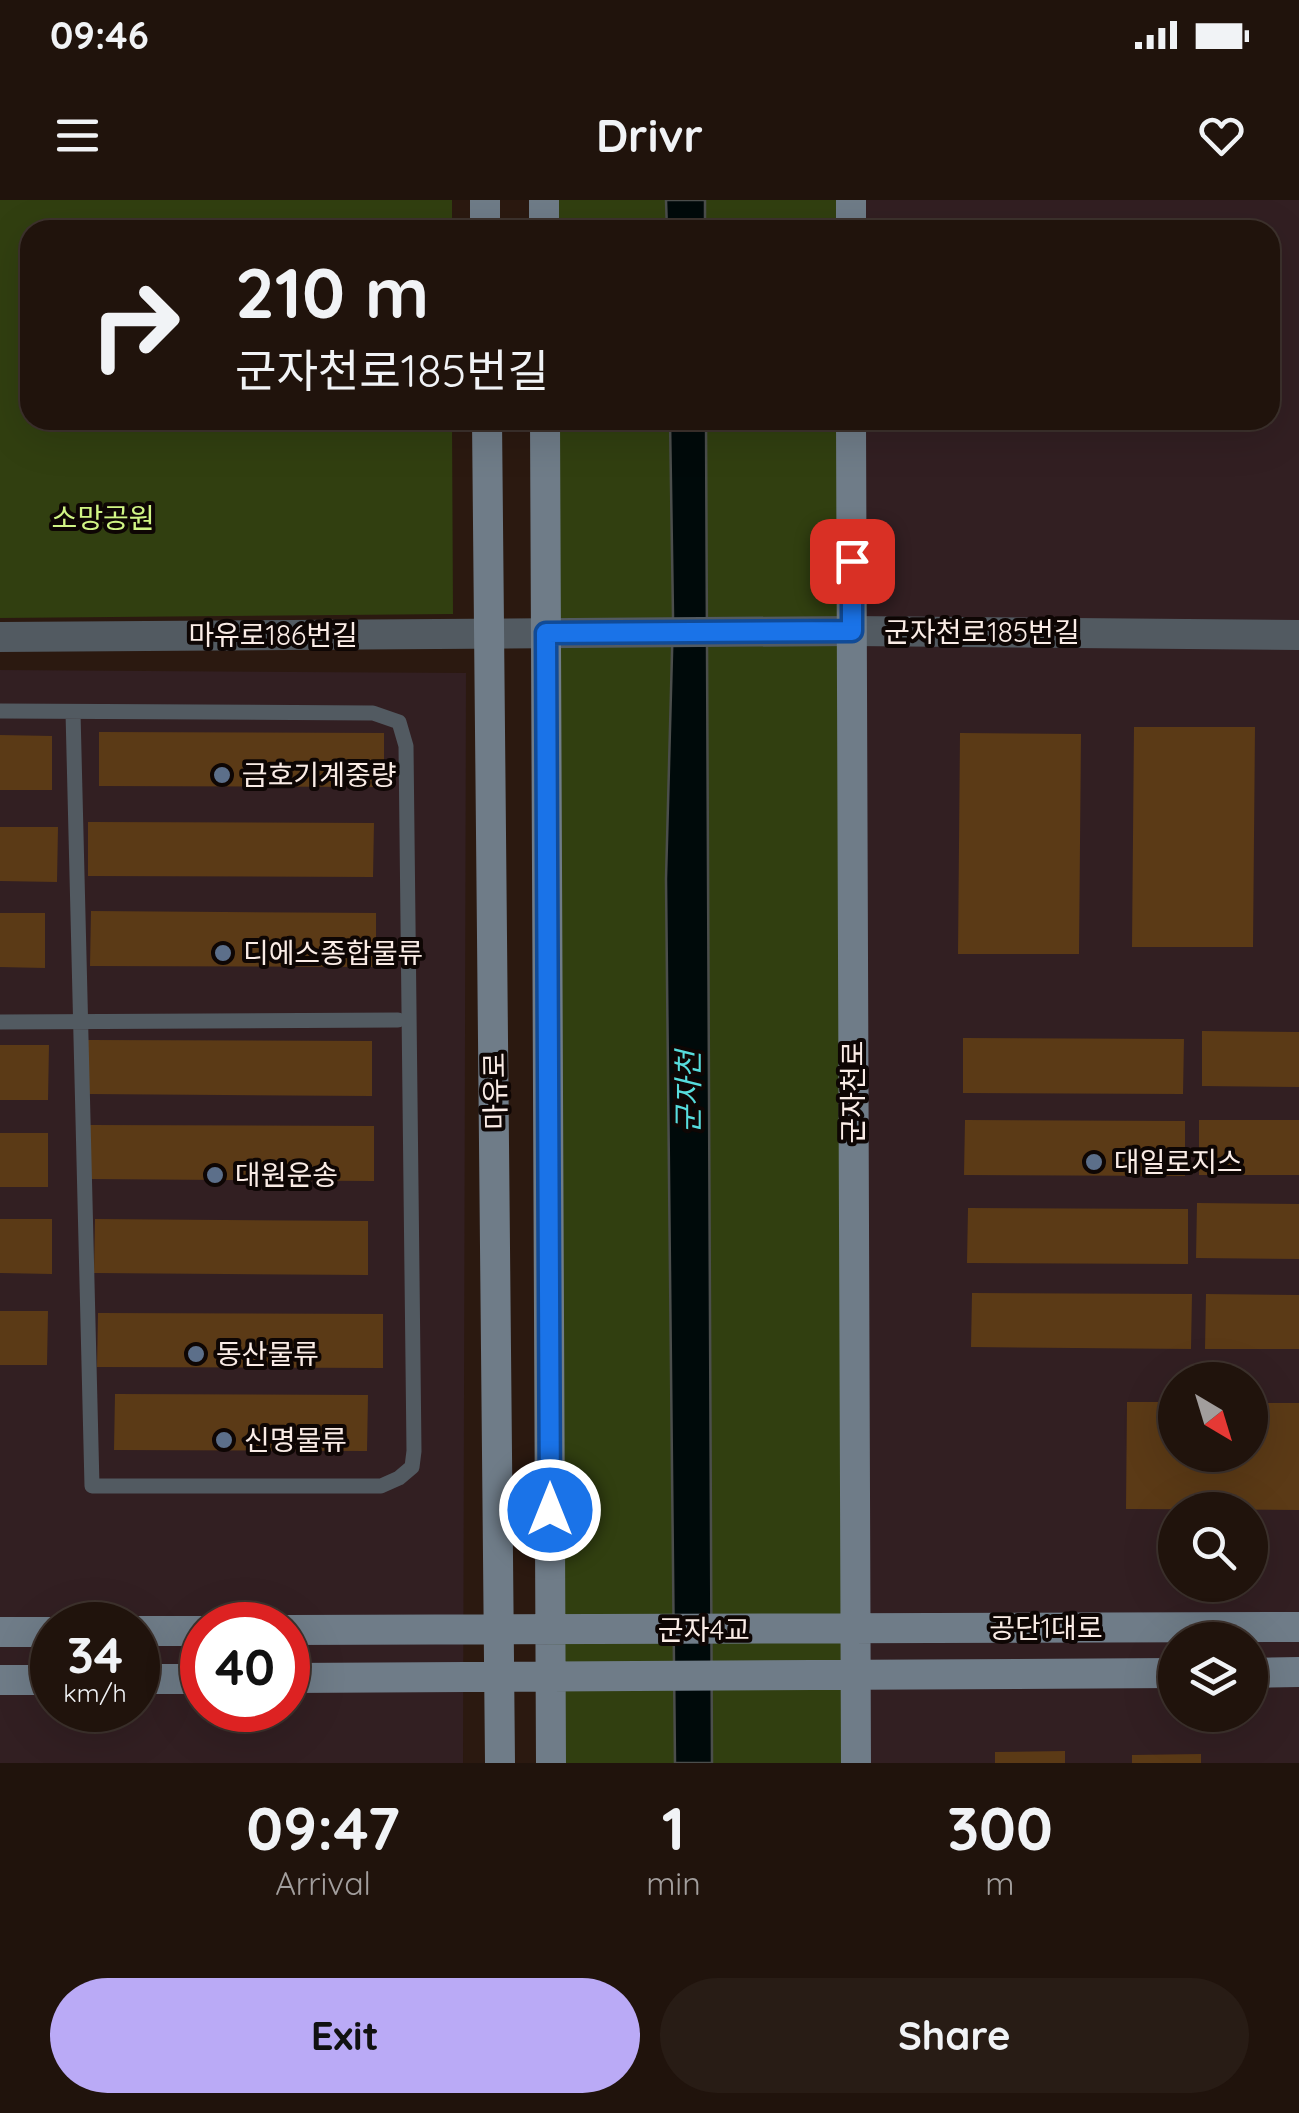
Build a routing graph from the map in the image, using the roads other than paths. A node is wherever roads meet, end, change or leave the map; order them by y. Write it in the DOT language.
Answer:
graph roads {
  1 [pos="488,430"];
  2 [pos="545,430"];
  3 [pos="851,430"];
  4 [pos="852,631"];
  5 [pos="546,633"];
  6 [pos="490,634"];
  7 [pos="1299,635"];
  8 [pos="0,637"];
  9 [pos="0,711"];
  10 [pos="73,712"];
  11 [pos="398,1020"];
  12 [pos="0,1022"];
  13 [pos="80,1022"];
  14 [pos="1299,1627"];
  15 [pos="501,1629"];
  16 [pos="310,1630"];
  17 [pos="550,1630"];
  18 [pos="793,1630"];
  19 [pos="856,1630"];
  20 [pos="0,1632"];
  21 [pos="30,1632"];
  22 [pos="1268,1672"];
  23 [pos="1299,1672"];
  24 [pos="1158,1673"];
  25 [pos="856,1674"];
  26 [pos="501,1676"];
  27 [pos="550,1676"];
  28 [pos="310,1678"];
  29 [pos="0,1680"];
  30 [pos="30,1680"];
  31 [pos="500,1763"];
  32 [pos="551,1763"];
  33 [pos="856,1763"];
  1 -- 6 [label="street, 마유로"];
  2 -- 5 [label="street, 마유로"];
  3 -- 4 [label="street, 군자천로"];
  4 -- 5 [label="street, 군자천로185번길"];
  4 -- 7 [label="street, 군자천로185번길"];
  4 -- 19 [label="street, 군자천로"];
  5 -- 6 [label="street, 마유로186번길"];
  5 -- 17 [label="street, 마유로"];
  6 -- 8 [label="street, 마유로186번길"];
  6 -- 15 [label="street, 마유로"];
  9 -- 10 [label="lane"];
  10 -- 13 [label="lane"];
  10 -- 13 [label="lane"];
  11 -- 13 [label="lane"];
  12 -- 13 [label="lane"];
  14 -- 19 [label="street, 공단1대로"];
  15 -- 16 [label="street"];
  15 -- 17 [label="street"];
  15 -- 26 [label="street, 마유로"];
  17 -- 18 [label="street, 군자4교"];
  17 -- 27 [label="street, 마유로"];
  18 -- 19 [label="street, 공단1대로"];
  19 -- 25 [label="street, 군자천로"];
  20 -- 21 [label="street"];
  22 -- 23 [label="street"];
  24 -- 25 [label="street"];
  25 -- 27 [label="street"];
  25 -- 33 [label="street, 군자천로"];
  26 -- 27 [label="street"];
  26 -- 28 [label="street"];
  26 -- 31 [label="street, 마유로"];
  27 -- 32 [label="street, 마유로"];
  29 -- 30 [label="street"];
}
